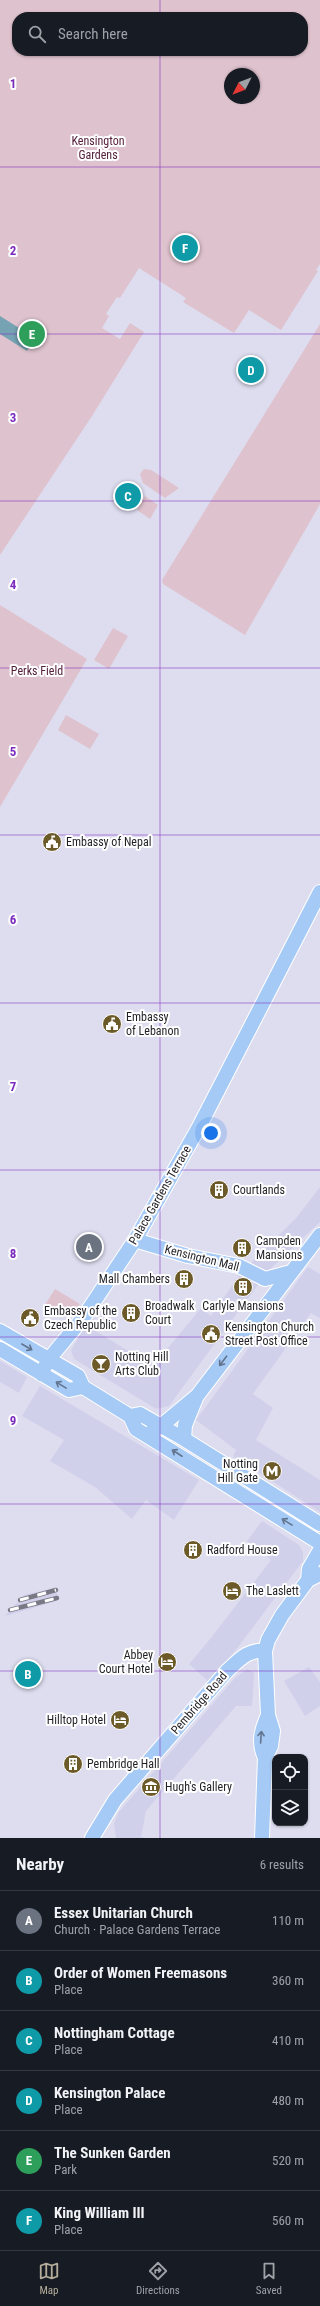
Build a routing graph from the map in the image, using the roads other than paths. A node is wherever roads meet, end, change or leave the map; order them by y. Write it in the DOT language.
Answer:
graph roads {
  1 [pos="320,892"];
  2 [pos="320,1235"];
  3 [pos="135,1240"];
  4 [pos="291,1272"];
  5 [pos="265,1279"];
  6 [pos="263,1308"];
  7 [pos="0,1331"];
  8 [pos="0,1348"];
  9 [pos="49,1359"];
  10 [pos="42,1374"];
  11 [pos="83,1387"];
  12 [pos="197,1396"];
  13 [pos="130,1416"];
  14 [pos="161,1426"];
  15 [pos="147,1435"];
  16 [pos="184,1439"];
  17 [pos="320,1524"];
  18 [pos="320,1543"];
  19 [pos="320,1550"];
  20 [pos="314,1577"];
  21 [pos="265,1651"];
  22 [pos="92,1838"];
  23 [pos="262,1838"];
  1 -- 3 [label="main road, Palace Gardens Terrace"];
  2 -- 4 [label="main road"];
  3 -- 5 [label="main road, Kensington Mall"];
  3 -- 9 [label="main road, Palace Gardens Terrace"];
  4 -- 5 [label="main road"];
  4 -- 6 [label="main road"];
  5 -- 6 [label="main road"];
  6 -- 12 [label="main road, one-way"];
  7 -- 9 [label="main road, one-way"];
  8 -- 10 [label="main road"];
  9 -- 10 [label="main road, Palace Gardens Terrace"];
  9 -- 11 [label="main road"];
  11 -- 10 [label="main road, one-way"];
  11 -- 13 [label="main road"];
  12 -- 14 [label="main road"];
  12 -- 16 [label="main road"];
  13 -- 14 [label="main road"];
  13 -- 15 [label="main road"];
  14 -- 15 [label="main road"];
  14 -- 16 [label="main road"];
  18 -- 15 [label="main road, one-way"];
  16 -- 17 [label="main road"];
  19 -- 20 [label="main road"];
  20 -- 21 [label="main road"];
  21 -- 22 [label="main road, Pembridge Road"];
  21 -- 23 [label="main road"];
}
